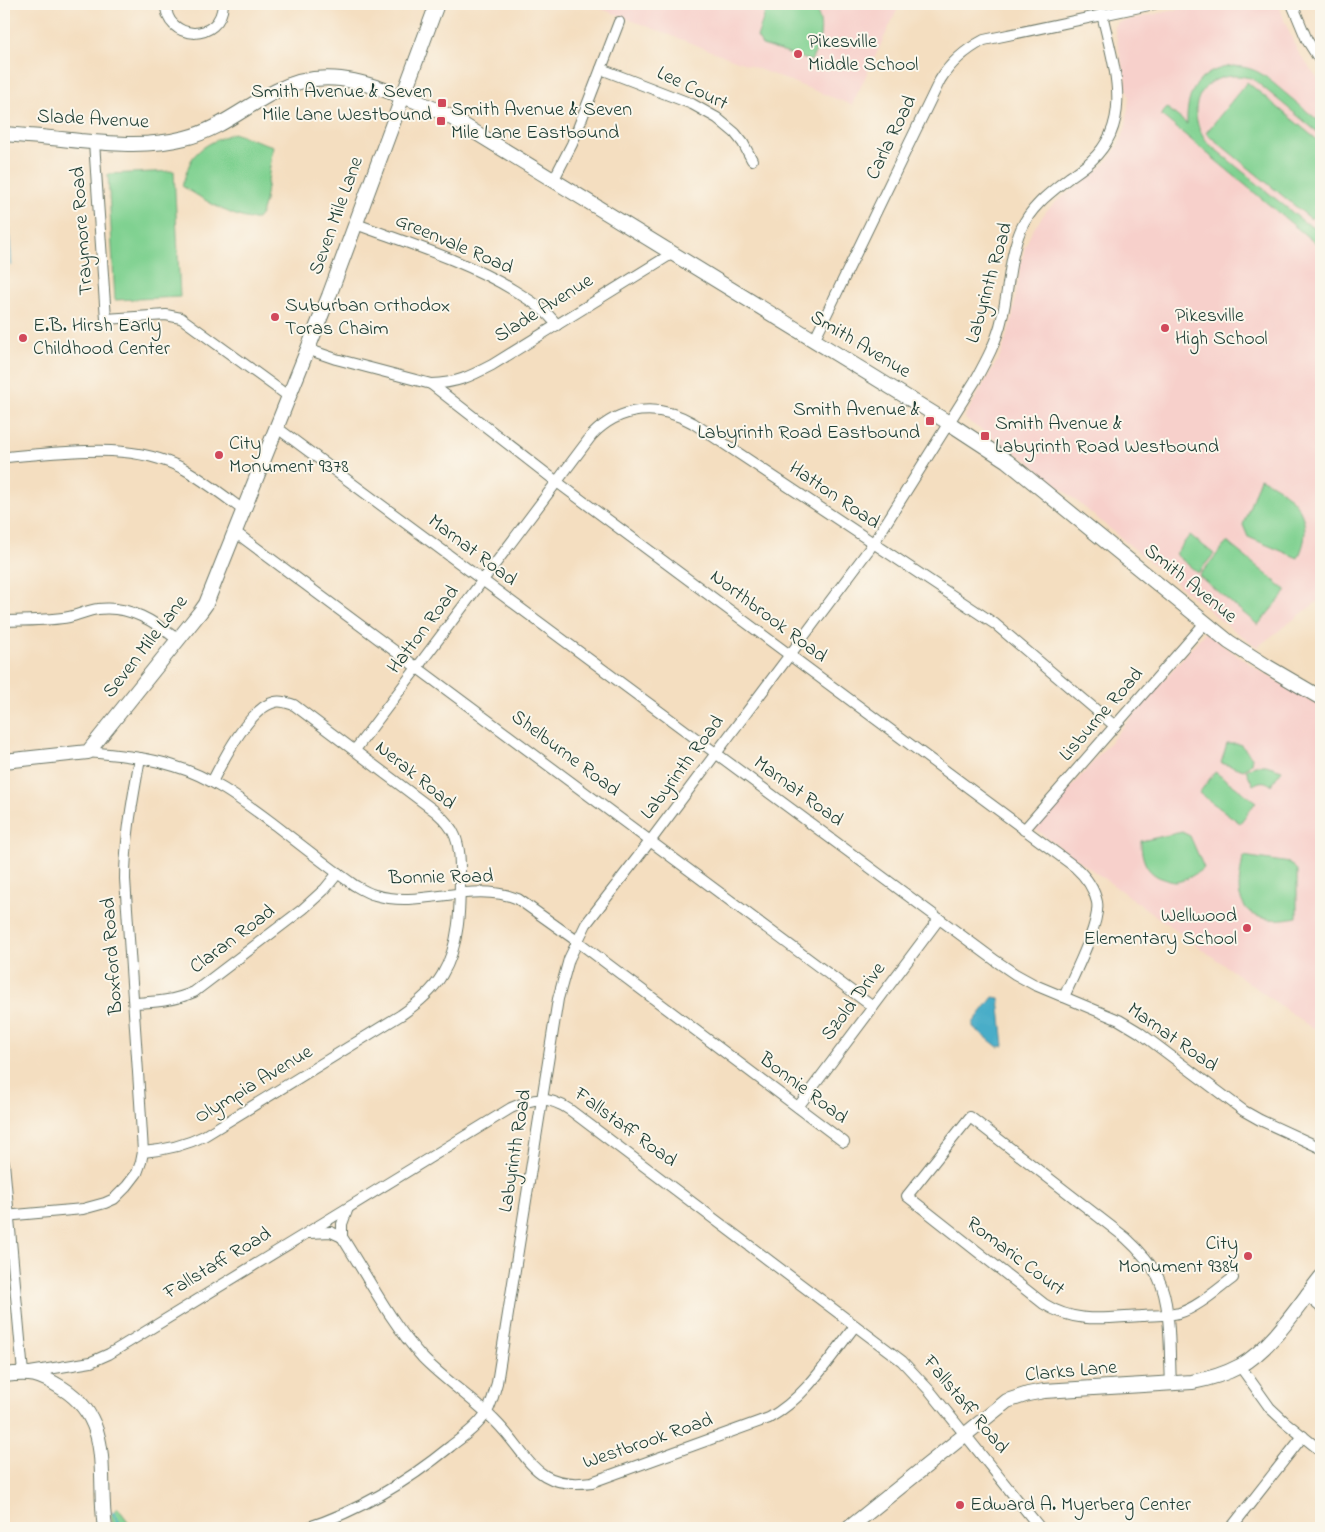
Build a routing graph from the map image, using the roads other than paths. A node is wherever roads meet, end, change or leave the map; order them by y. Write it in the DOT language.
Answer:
graph roads {
  1 [pos="166,4"];
  2 [pos="222,4"];
  3 [pos="436,4"];
  4 [pos="1154,4"];
  5 [pos="1292,4"];
  6 [pos="1102,14"];
  7 [pos="619,22"];
  8 [pos="1321,62"];
  9 [pos="601,69"];
  10 [pos="403,96"];
  11 [pos="4,134"];
  12 [pos="94,142"];
  13 [pos="752,160"];
  14 [pos="553,181"];
  15 [pos="356,224"];
  16 [pos="672,253"];
  17 [pos="557,324"];
  18 [pos="814,340"];
  19 [pos="308,348"];
  20 [pos="431,384"];
  21 [pos="288,396"];
  22 [pos="949,423"];
  23 [pos="276,427"];
  24 [pos="4,457"];
  25 [pos="557,482"];
  26 [pos="244,510"];
  27 [pos="235,532"];
  28 [pos="873,544"];
  29 [pos="482,581"];
  30 [pos="4,620"];
  31 [pos="1205,623"];
  32 [pos="178,640"];
  33 [pos="790,655"];
  34 [pos="418,667"];
  35 [pos="1321,698"];
  36 [pos="1115,726"];
  37 [pos="355,750"];
  38 [pos="88,752"];
  39 [pos="716,754"];
  40 [pos="140,758"];
  41 [pos="4,761"];
  42 [pos="212,782"];
  43 [pos="1024,830"];
  44 [pos="651,840"];
  45 [pos="338,873"];
  46 [pos="460,894"];
  47 [pos="939,919"];
  48 [pos="577,941"];
  49 [pos="1064,996"];
  50 [pos="134,1003"];
  51 [pos="873,1007"];
  52 [pos="541,1099"];
  53 [pos="798,1107"];
  54 [pos="844,1142"];
  55 [pos="1321,1148"];
  56 [pos="143,1152"];
  57 [pos="4,1163"];
  58 [pos="348,1208"];
  59 [pos="6,1216"];
  60 [pos="307,1233"];
  61 [pos="342,1237"];
  62 [pos="1321,1277"];
  63 [pos="1233,1278"];
  64 [pos="1308,1294"];
  65 [pos="1321,1305"];
  66 [pos="1167,1314"];
  67 [pos="855,1326"];
  68 [pos="1240,1366"];
  69 [pos="26,1373"];
  70 [pos="4,1375"];
  71 [pos="1171,1384"];
  72 [pos="486,1412"];
  73 [pos="965,1435"];
  74 [pos="1303,1436"];
  75 [pos="1321,1451"];
  76 [pos="104,1528"];
  77 [pos="306,1528"];
  78 [pos="849,1528"];
  79 [pos="1040,1528"];
  80 [pos="1231,1528"];
  1 -- 2 [label="street"];
  3 -- 10 [label="main road, Seven Mile Lane"];
  4 -- 6 [label="street, Carla Road"];
  5 -- 8 [label="street"];
  6 -- 18 [label="street, Carla Road"];
  6 -- 22 [label="street, Labyrinth Road"];
  7 -- 9 [label="street"];
  9 -- 13 [label="street, Lee Court"];
  9 -- 14 [label="street"];
  10 -- 12 [label="main road, Slade Avenue"];
  10 -- 14 [label="main road, Smith Avenue"];
  10 -- 15 [label="main road, Seven Mile Lane"];
  11 -- 12 [label="main road, Slade Avenue"];
  12 -- 21 [label="street, Traymore Road"];
  14 -- 16 [label="main road, Smith Avenue"];
  15 -- 17 [label="street, Greenvale Road"];
  15 -- 19 [label="main road, Seven Mile Lane"];
  16 -- 17 [label="street, Slade Avenue"];
  16 -- 18 [label="main road, Smith Avenue"];
  17 -- 20 [label="street, Slade Avenue"];
  18 -- 22 [label="main road, Smith Avenue"];
  19 -- 20 [label="street, Northbrook Road"];
  19 -- 21 [label="main road, Seven Mile Lane"];
  20 -- 25 [label="street, Northbrook Road"];
  21 -- 23 [label="main road, Seven Mile Lane"];
  22 -- 28 [label="street, Labyrinth Road"];
  22 -- 31 [label="main road, Smith Avenue"];
  23 -- 26 [label="main road, Seven Mile Lane"];
  23 -- 29 [label="street, Marnat Road"];
  24 -- 26 [label="street"];
  25 -- 28 [label="street, Hatton Road"];
  25 -- 29 [label="street, Hatton Road"];
  25 -- 33 [label="street, Northbrook Road"];
  26 -- 27 [label="main road, Seven Mile Lane"];
  27 -- 32 [label="main road, Seven Mile Lane"];
  27 -- 34 [label="street, Shelburne Road"];
  28 -- 33 [label="street, Labyrinth Road"];
  28 -- 36 [label="street, Hatton Road"];
  29 -- 34 [label="street, Hatton Road"];
  29 -- 39 [label="street, Marnat Road"];
  30 -- 32 [label="street"];
  31 -- 35 [label="main road, Smith Avenue"];
  31 -- 36 [label="street, Lisburne Road"];
  32 -- 38 [label="main road, Seven Mile Lane"];
  33 -- 39 [label="street, Labyrinth Road"];
  33 -- 43 [label="street, Northbrook Road"];
  34 -- 37 [label="street, Hatton Road"];
  34 -- 44 [label="street, Shelburne Road"];
  36 -- 43 [label="street, Lisburne Road"];
  37 -- 42 [label="street, Nerak Road"];
  37 -- 46 [label="street, Nerak Road"];
  38 -- 40 [label="street, Bonnie Road"];
  38 -- 41 [label="main road"];
  39 -- 44 [label="street, Labyrinth Road"];
  39 -- 47 [label="street, Marnat Road"];
  40 -- 42 [label="street, Bonnie Road"];
  40 -- 50 [label="street, Boxford Road"];
  42 -- 45 [label="street, Bonnie Road"];
  43 -- 49 [label="street, Northbrook Road"];
  44 -- 48 [label="street, Labyrinth Road"];
  44 -- 51 [label="street, Shelburne Road"];
  45 -- 46 [label="street, Bonnie Road"];
  45 -- 50 [label="street, Claran Road"];
  46 -- 48 [label="street, Bonnie Road"];
  46 -- 56 [label="street, Olympia Avenue"];
  47 -- 49 [label="street, Marnat Road"];
  47 -- 51 [label="street, Szold Drive"];
  48 -- 52 [label="street, Labyrinth Road"];
  48 -- 53 [label="street, Bonnie Road"];
  49 -- 55 [label="street, Marnat Road"];
  50 -- 56 [label="street, Boxford Road"];
  51 -- 53 [label="street, Szold Drive"];
  52 -- 58 [label="street, Fallstaff Road"];
  52 -- 67 [label="street, Fallstaff Road"];
  52 -- 72 [label="street, Labyrinth Road"];
  53 -- 54 [label="street, Bonnie Road"];
  56 -- 59 [label="street"];
  57 -- 59 [label="street"];
  58 -- 60 [label="street, Fallstaff Road"];
  58 -- 61 [label="street"];
  59 -- 69 [label="street"];
  60 -- 61 [label="street"];
  60 -- 69 [label="street, Fallstaff Road"];
  61 -- 72 [label="street, Westbrook Road"];
  62 -- 64 [label="main road, Clarks Lane"];
  63 -- 66 [label="street, Romaric Court"];
  64 -- 65 [label="main road"];
  64 -- 68 [label="main road, Clarks Lane"];
  66 -- 66 [label="street, Romaric Court"];
  66 -- 71 [label="street"];
  67 -- 72 [label="street, Westbrook Road"];
  67 -- 73 [label="street, Fallstaff Road"];
  68 -- 71 [label="main road, Clarks Lane"];
  68 -- 74 [label="street"];
  69 -- 70 [label="main road, Fallstaff Road"];
  69 -- 76 [label="main road"];
  71 -- 73 [label="main road, Clarks Lane"];
  72 -- 77 [label="street, Labyrinth Road"];
  73 -- 78 [label="main road, Clarks Lane"];
  73 -- 79 [label="street, Fallstaff Road"];
  74 -- 75 [label="street"];
  74 -- 80 [label="street"];
}
